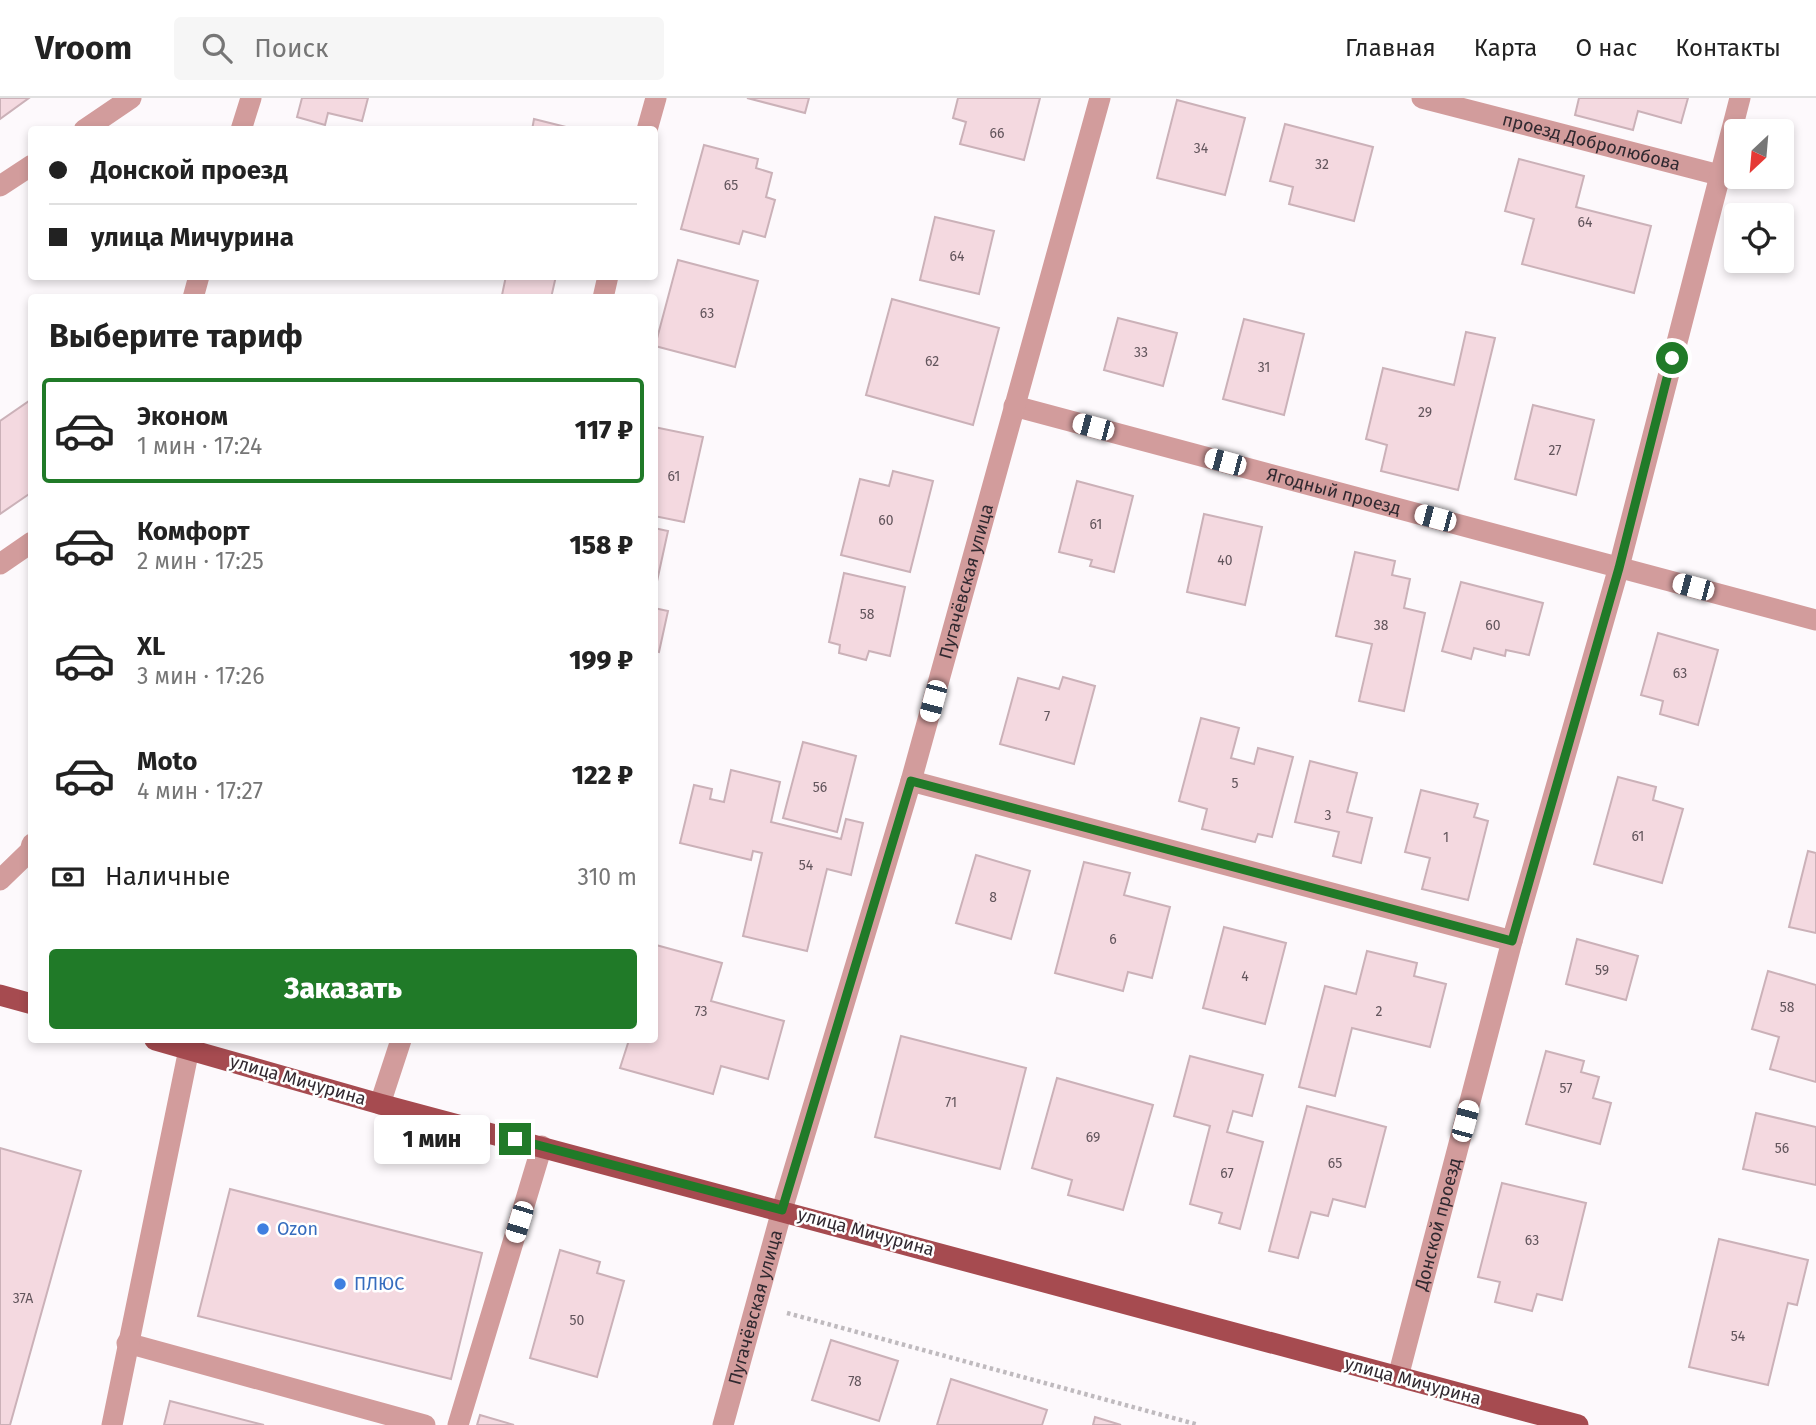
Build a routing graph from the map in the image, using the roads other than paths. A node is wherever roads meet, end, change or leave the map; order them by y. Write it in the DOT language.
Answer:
graph roads {
  1 [pos="131,98"];
  2 [pos="251,98"];
  3 [pos="656,98"];
  4 [pos="1100,98"];
  5 [pos="1422,98"];
  6 [pos="1740,98"];
  7 [pos="90,126"];
  8 [pos="243,126"];
  9 [pos="648,126"];
  10 [pos="28,168"];
  11 [pos="1719,175"];
  12 [pos="0,186"];
  13 [pos="1014,406"];
  14 [pos="28,544"];
  15 [pos="0,564"];
  16 [pos="1619,568"];
  17 [pos="1816,620"];
  18 [pos="911,781"];
  19 [pos="28,852"];
  20 [pos="0,880"];
  21 [pos="1512,941"];
  22 [pos="0,995"];
  23 [pos="28,1003"];
  24 [pos="167,1043"];
  25 [pos="400,1043"];
  26 [pos="190,1049"];
  27 [pos="380,1104"];
  28 [pos="542,1146"];
  29 [pos="782,1210"];
  30 [pos="127,1343"];
  31 [pos="1398,1377"];
  32 [pos="112,1425"];
  33 [pos="425,1425"];
  34 [pos="458,1425"];
  35 [pos="723,1425"];
  36 [pos="1577,1425"];
  1 -- 7 [label="street"];
  2 -- 8 [label="street"];
  3 -- 9 [label="street"];
  4 -- 13 [label="street, Пугачёвская улица"];
  5 -- 11 [label="street, проезд Добролюбова"];
  6 -- 11 [label="street, Донской проезд"];
  10 -- 12 [label="street"];
  11 -- 16 [label="street, Донской проезд"];
  13 -- 16 [label="street, Ягодный проезд"];
  13 -- 18 [label="street, Пугачёвская улица"];
  14 -- 15 [label="street"];
  16 -- 17 [label="street, Ягодный проезд"];
  16 -- 21 [label="street, Донской проезд"];
  18 -- 21 [label="street"];
  18 -- 29 [label="street, Пугачёвская улица"];
  19 -- 20 [label="street"];
  21 -- 31 [label="street, Донской проезд"];
  22 -- 23 [label="main road"];
  24 -- 26 [label="main road, улица Мичурина"];
  25 -- 27 [label="street"];
  26 -- 27 [label="main road, улица Мичурина"];
  26 -- 30 [label="street"];
  27 -- 28 [label="main road, улица Мичурина"];
  28 -- 29 [label="main road, улица Мичурина"];
  28 -- 34 [label="street"];
  29 -- 31 [label="main road, улица Мичурина"];
  29 -- 35 [label="street, Пугачёвская улица"];
  30 -- 32 [label="street"];
  30 -- 33 [label="street"];
  31 -- 36 [label="main road, улица Мичурина"];
}
